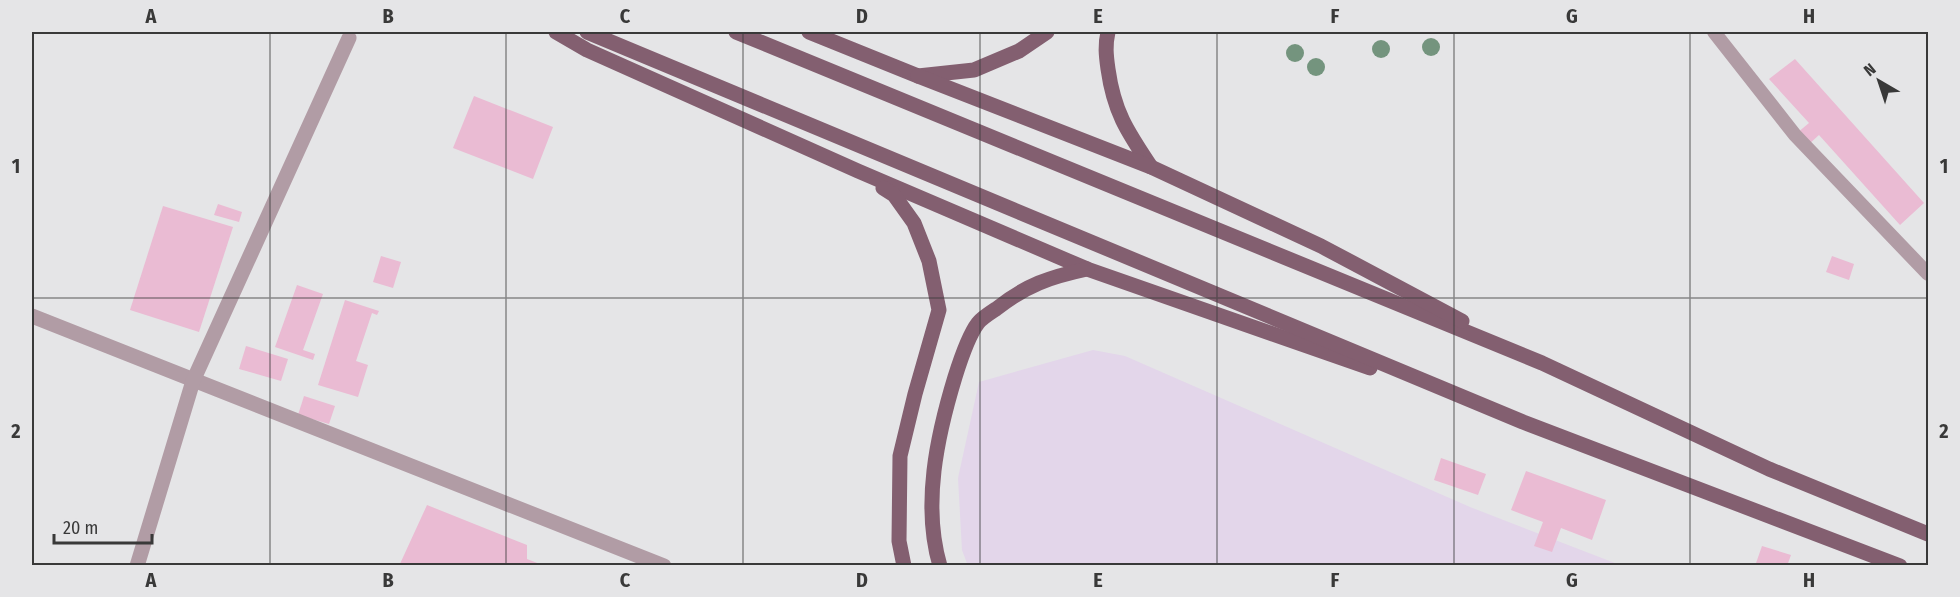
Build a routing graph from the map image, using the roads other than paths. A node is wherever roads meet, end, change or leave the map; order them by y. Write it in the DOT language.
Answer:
graph roads {
  1 [pos="556,32"];
  2 [pos="587,32"];
  3 [pos="736,32"];
  4 [pos="809,32"];
  5 [pos="1047,32"];
  6 [pos="1108,32"];
  7 [pos="1714,32"];
  8 [pos="349,38"];
  9 [pos="918,76"];
  10 [pos="1151,167"];
  11 [pos="858,171"];
  12 [pos="1087,269"];
  13 [pos="1929,274"];
  14 [pos="32,316"];
  15 [pos="1542,363"];
  16 [pos="193,381"];
  17 [pos="1523,422"];
  18 [pos="1929,534"];
  19 [pos="137,566"];
  20 [pos="664,566"];
  21 [pos="904,566"];
  22 [pos="940,566"];
  23 [pos="1900,566"];
  1 -- 11 [label="main road"];
  2 -- 17 [label="main road"];
  3 -- 15 [label="main road"];
  4 -- 9 [label="main road"];
  5 -- 9 [label="main road"];
  6 -- 10 [label="main road"];
  7 -- 13 [label="lane"];
  8 -- 16 [label="street"];
  9 -- 10 [label="main road"];
  10 -- 15 [label="main road"];
  11 -- 12 [label="main road"];
  11 -- 21 [label="main road"];
  12 -- 17 [label="main road"];
  12 -- 22 [label="main road"];
  14 -- 16 [label="street"];
  15 -- 18 [label="main road"];
  16 -- 19 [label="street"];
  16 -- 20 [label="street"];
  17 -- 23 [label="main road"];
}
